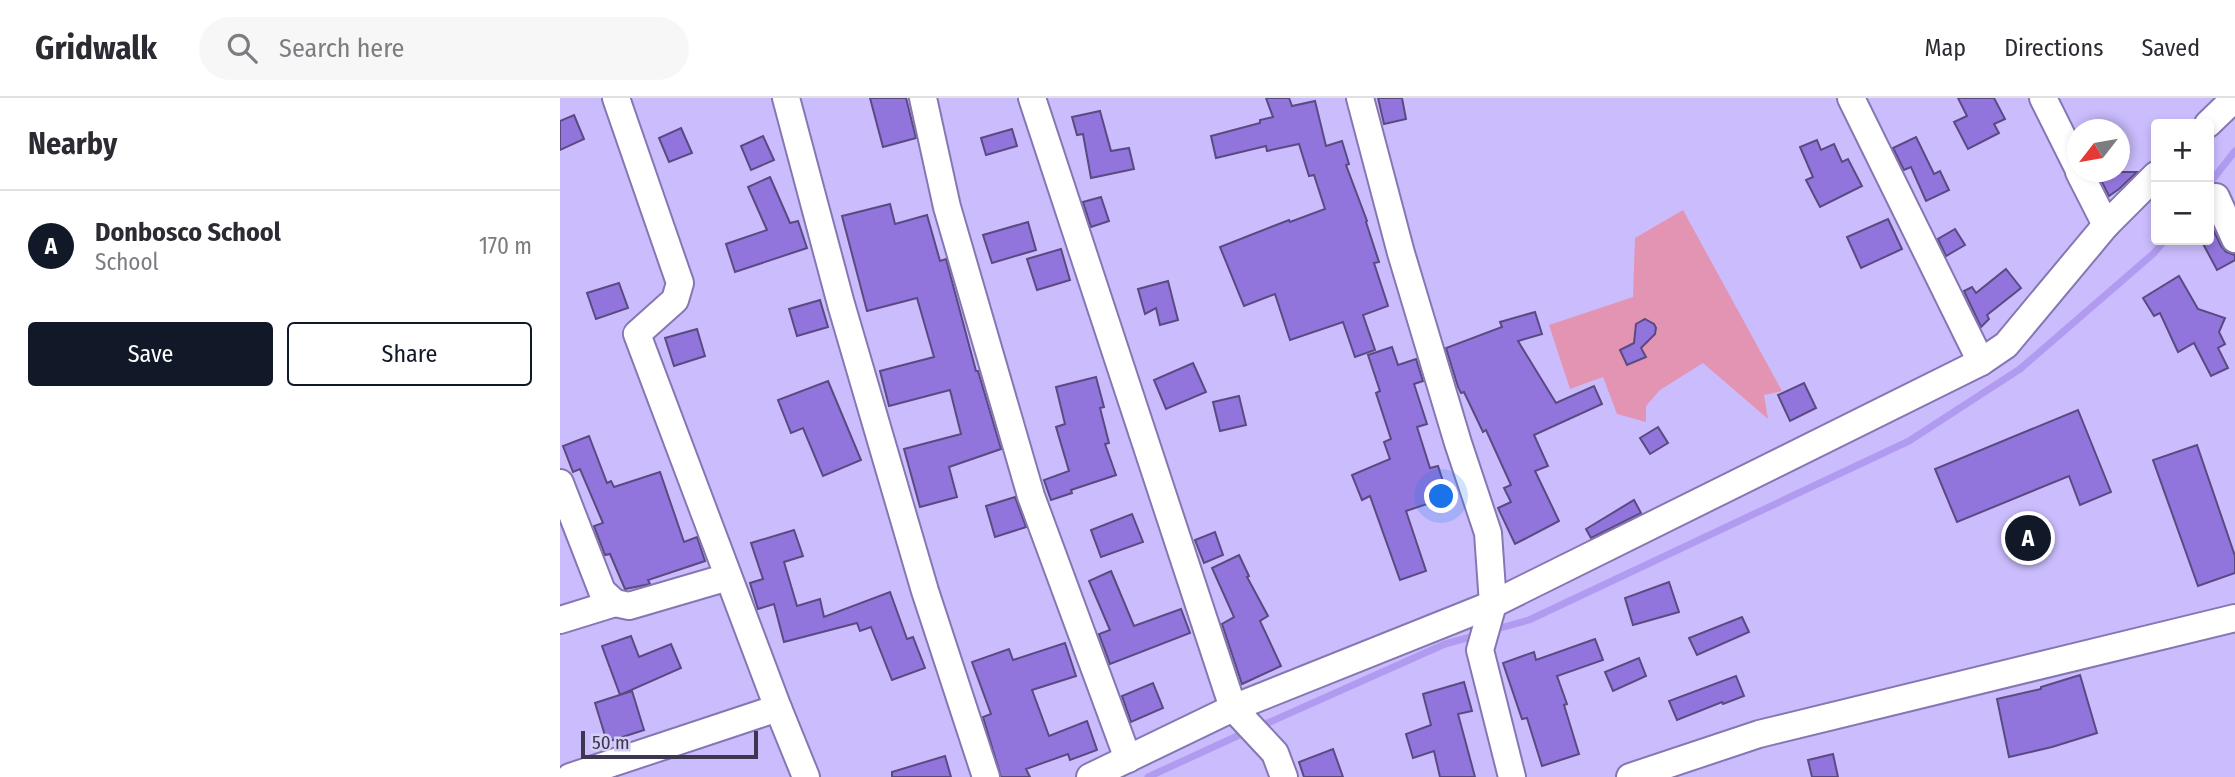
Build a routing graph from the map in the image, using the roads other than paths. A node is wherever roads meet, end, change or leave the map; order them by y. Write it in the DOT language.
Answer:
graph roads {
  1 [pos="616,98"];
  2 [pos="786,98"];
  3 [pos="923,98"];
  4 [pos="1032,98"];
  5 [pos="1360,98"];
  6 [pos="1851,98"];
  7 [pos="2042,98"];
  8 [pos="2235,98"];
  9 [pos="2213,119"];
  10 [pos="2067,148"];
  11 [pos="2151,180"];
  12 [pos="2084,182"];
  13 [pos="2216,197"];
  14 [pos="2106,225"];
  15 [pos="2235,239"];
  16 [pos="1981,362"];
  17 [pos="560,483"];
  18 [pos="729,577"];
  19 [pos="615,603"];
  20 [pos="1493,604"];
  21 [pos="2235,618"];
  22 [pos="560,620"];
  23 [pos="778,708"];
  24 [pos="1233,708"];
  25 [pos="1128,759"];
  26 [pos="570,777"];
  27 [pos="806,777"];
  28 [pos="986,777"];
  29 [pos="1090,777"];
  30 [pos="1284,777"];
  31 [pos="1512,777"];
  32 [pos="1630,777"];
  1 -- 18 [label="street"];
  2 -- 28 [label="street"];
  3 -- 25 [label="street"];
  4 -- 24 [label="street"];
  5 -- 20 [label="street"];
  6 -- 16 [label="street"];
  7 -- 10 [label="street"];
  8 -- 9 [label="street"];
  11 -- 14 [label="street"];
  12 -- 14 [label="street"];
  13 -- 15 [label="street"];
  14 -- 16 [label="street"];
  16 -- 20 [label="street"];
  17 -- 19 [label="street"];
  18 -- 19 [label="street"];
  18 -- 23 [label="street"];
  19 -- 22 [label="street"];
  20 -- 24 [label="street"];
  20 -- 31 [label="street"];
  21 -- 32 [label="street"];
  23 -- 26 [label="street"];
  23 -- 27 [label="street"];
  24 -- 25 [label="street"];
  24 -- 30 [label="street"];
  25 -- 29 [label="street"];
}
